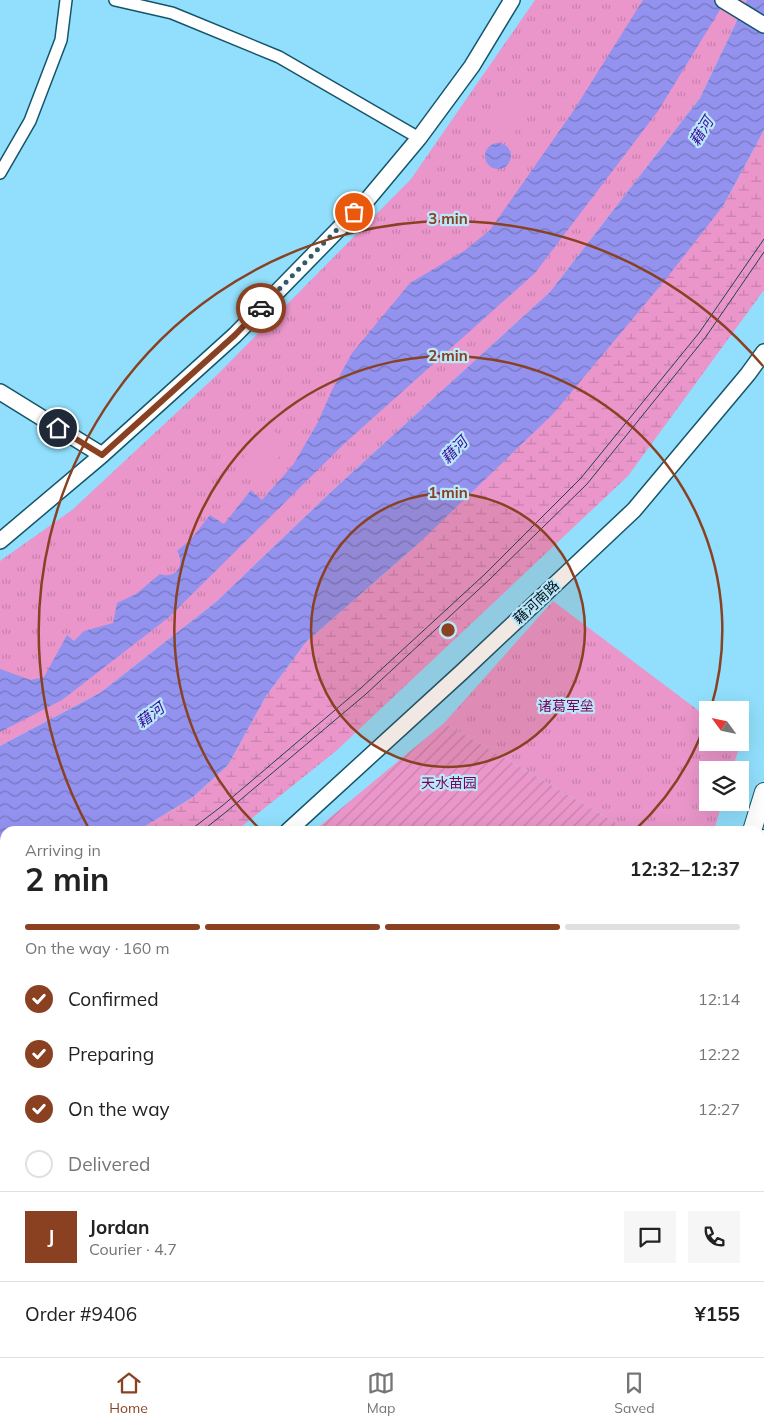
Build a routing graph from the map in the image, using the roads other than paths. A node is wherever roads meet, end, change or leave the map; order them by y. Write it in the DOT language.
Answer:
graph roads {
  1 [pos="66,0"];
  2 [pos="115,0"];
  3 [pos="512,0"];
  4 [pos="723,0"];
  5 [pos="764,25"];
  6 [pos="419,138"];
  7 [pos="0,173"];
  8 [pos="764,352"];
  9 [pos="0,392"];
  10 [pos="102,455"];
  11 [pos="0,541"];
  12 [pos="764,792"];
  13 [pos="293,826"];
  14 [pos="754,826"];
  1 -- 7 [label="street"];
  2 -- 6 [label="street"];
  3 -- 6 [label="main road"];
  4 -- 5 [label="main road"];
  6 -- 10 [label="main road"];
  8 -- 13 [label="main road, 藉河南路"];
  9 -- 10 [label="main road"];
  10 -- 11 [label="main road"];
  12 -- 14 [label="main road"];
}
